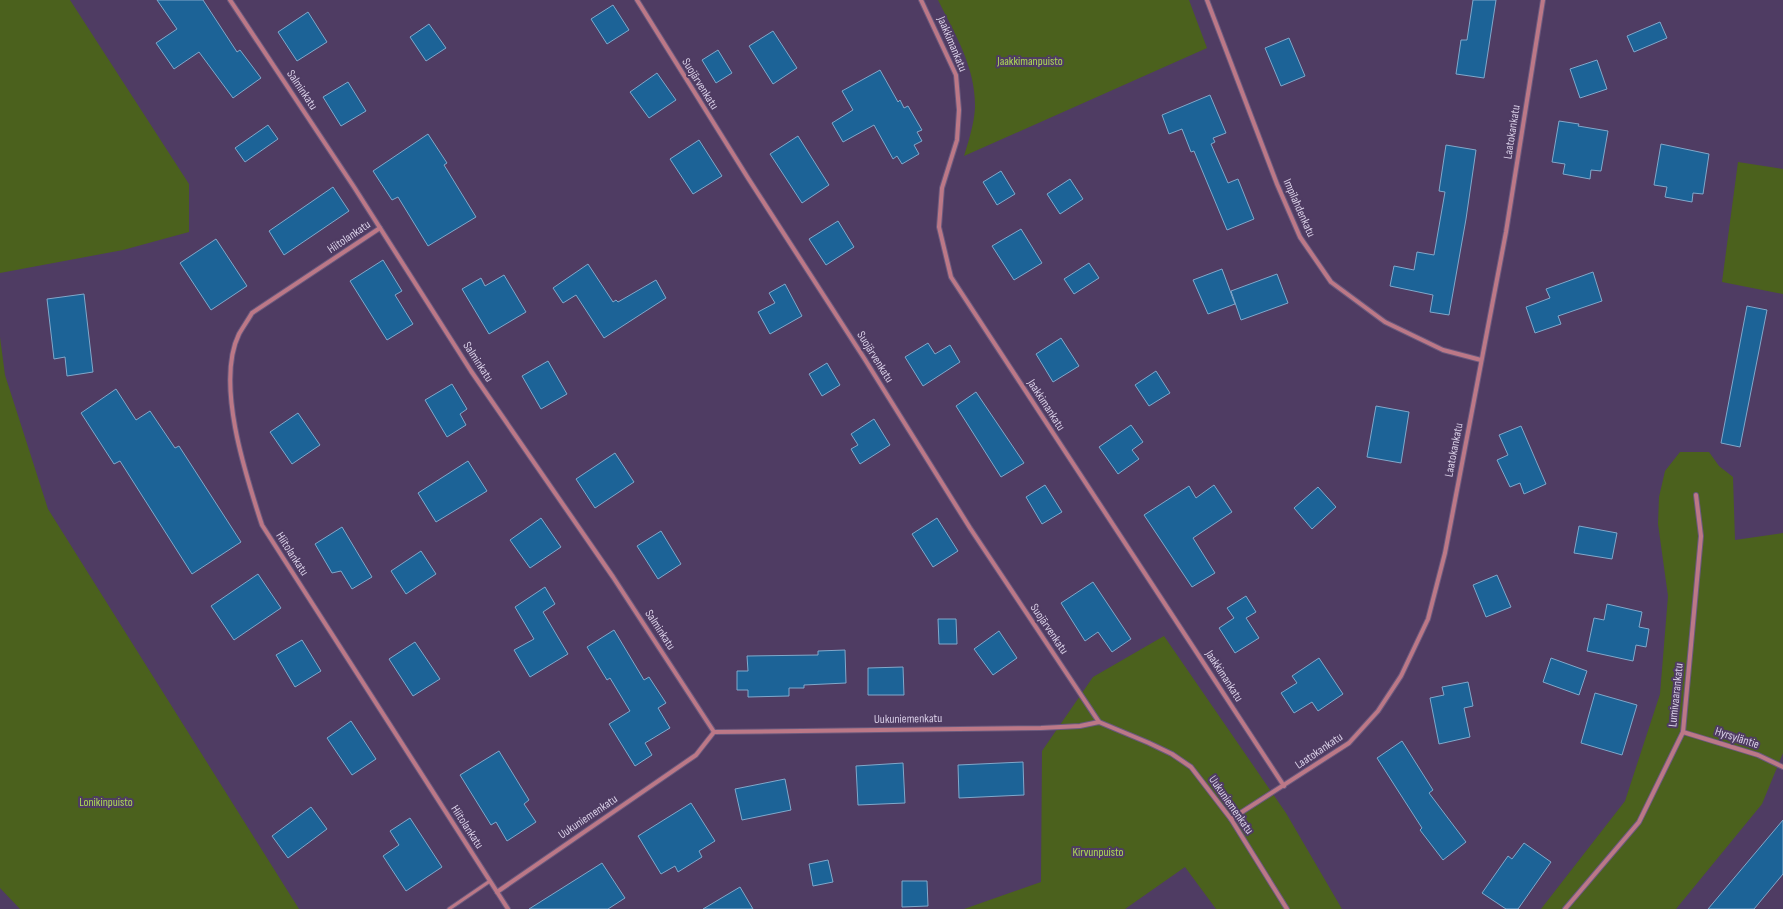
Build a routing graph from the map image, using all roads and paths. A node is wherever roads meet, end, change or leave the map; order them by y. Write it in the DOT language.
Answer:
graph roads {
  1 [pos="230,0"];
  2 [pos="637,0"];
  3 [pos="921,0"];
  4 [pos="1207,0"];
  5 [pos="1543,0"];
  6 [pos="380,228"];
  7 [pos="1481,360"];
  8 [pos="1696,495"];
  9 [pos="1099,722"];
  10 [pos="714,732"];
  11 [pos="1683,732"];
  12 [pos="1783,767"];
  13 [pos="1284,786"];
  14 [pos="1231,819"];
  15 [pos="490,881"];
  16 [pos="497,892"];
  17 [pos="449,909"];
  18 [pos="508,909"];
  19 [pos="1287,909"];
  20 [pos="1565,909"];
  1 -- 6 [label="street, Salminkatu"];
  2 -- 9 [label="street, Suojärvenkatu"];
  3 -- 13 [label="street, Jaakkimankatu"];
  4 -- 7 [label="street, Impilahdenkatu"];
  5 -- 7 [label="street, Laatokankatu"];
  6 -- 10 [label="street, Salminkatu"];
  6 -- 15 [label="street, Hiitolankatu"];
  7 -- 13 [label="street, Laatokankatu"];
  8 -- 11 [label="street, Lumivaarankatu"];
  9 -- 10 [label="street, Uukuniemenkatu"];
  9 -- 14 [label="street, Uukuniemenkatu"];
  10 -- 16 [label="street, Uukuniemenkatu"];
  11 -- 12 [label="street, Hyrsyläntie"];
  11 -- 20 [label="street, Lumivaarankatu"];
  13 -- 14 [label="street, Laatokankatu"];
  14 -- 19 [label="street, Uukuniemenkatu"];
  15 -- 16 [label="street, Hiitolankatu"];
  15 -- 17 [label="lane"];
  16 -- 18 [label="street, Hiitolankatu"];
}
